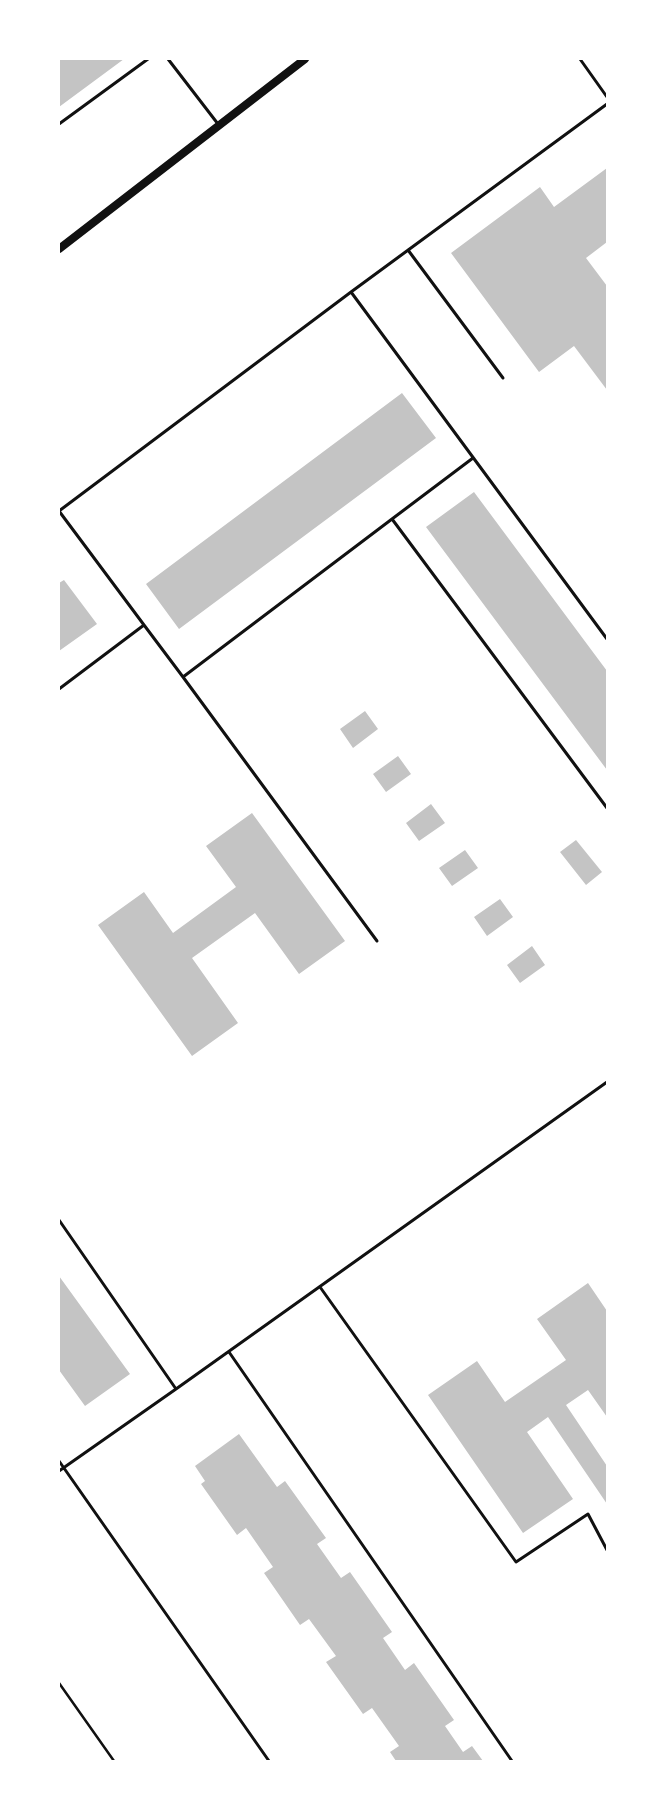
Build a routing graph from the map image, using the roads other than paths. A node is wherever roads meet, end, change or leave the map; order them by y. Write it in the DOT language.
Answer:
graph roads {
  1 [pos="148,59"];
  2 [pos="168,59"];
  3 [pos="305,59"];
  4 [pos="580,59"];
  5 [pos="607,97"];
  6 [pos="607,104"];
  7 [pos="59,124"];
  8 [pos="218,126"];
  9 [pos="59,249"];
  10 [pos="408,250"];
  11 [pos="351,292"];
  12 [pos="503,378"];
  13 [pos="473,458"];
  14 [pos="59,511"];
  15 [pos="392,519"];
  16 [pos="144,625"];
  17 [pos="607,639"];
  18 [pos="183,677"];
  19 [pos="59,689"];
  20 [pos="607,808"];
  21 [pos="377,941"];
  22 [pos="607,1082"];
  23 [pos="59,1220"];
  24 [pos="320,1287"];
  25 [pos="229,1352"];
  26 [pos="176,1389"];
  27 [pos="59,1460"];
  28 [pos="64,1468"];
  29 [pos="59,1472"];
  30 [pos="607,1550"];
  31 [pos="269,1761"];
  32 [pos="512,1761"];
  1 -- 7 [label="lane"];
  2 -- 8 [label="lane"];
  3 -- 8 [label="main road"];
  4 -- 5 [label="lane"];
  6 -- 10 [label="lane"];
  8 -- 9 [label="main road"];
  10 -- 11 [label="lane"];
  10 -- 12 [label="lane"];
  11 -- 13 [label="lane"];
  11 -- 14 [label="lane"];
  13 -- 15 [label="lane"];
  13 -- 17 [label="lane"];
  14 -- 16 [label="lane"];
  15 -- 18 [label="lane"];
  15 -- 20 [label="lane"];
  16 -- 18 [label="lane"];
  16 -- 19 [label="lane"];
  18 -- 21 [label="lane"];
  22 -- 24 [label="lane"];
  23 -- 26 [label="lane"];
  24 -- 25 [label="lane"];
  24 -- 30 [label="lane"];
  25 -- 26 [label="lane"];
  25 -- 32 [label="lane"];
  26 -- 28 [label="lane"];
  27 -- 28 [label="lane"];
  28 -- 29 [label="lane"];
  28 -- 31 [label="lane"];
}
